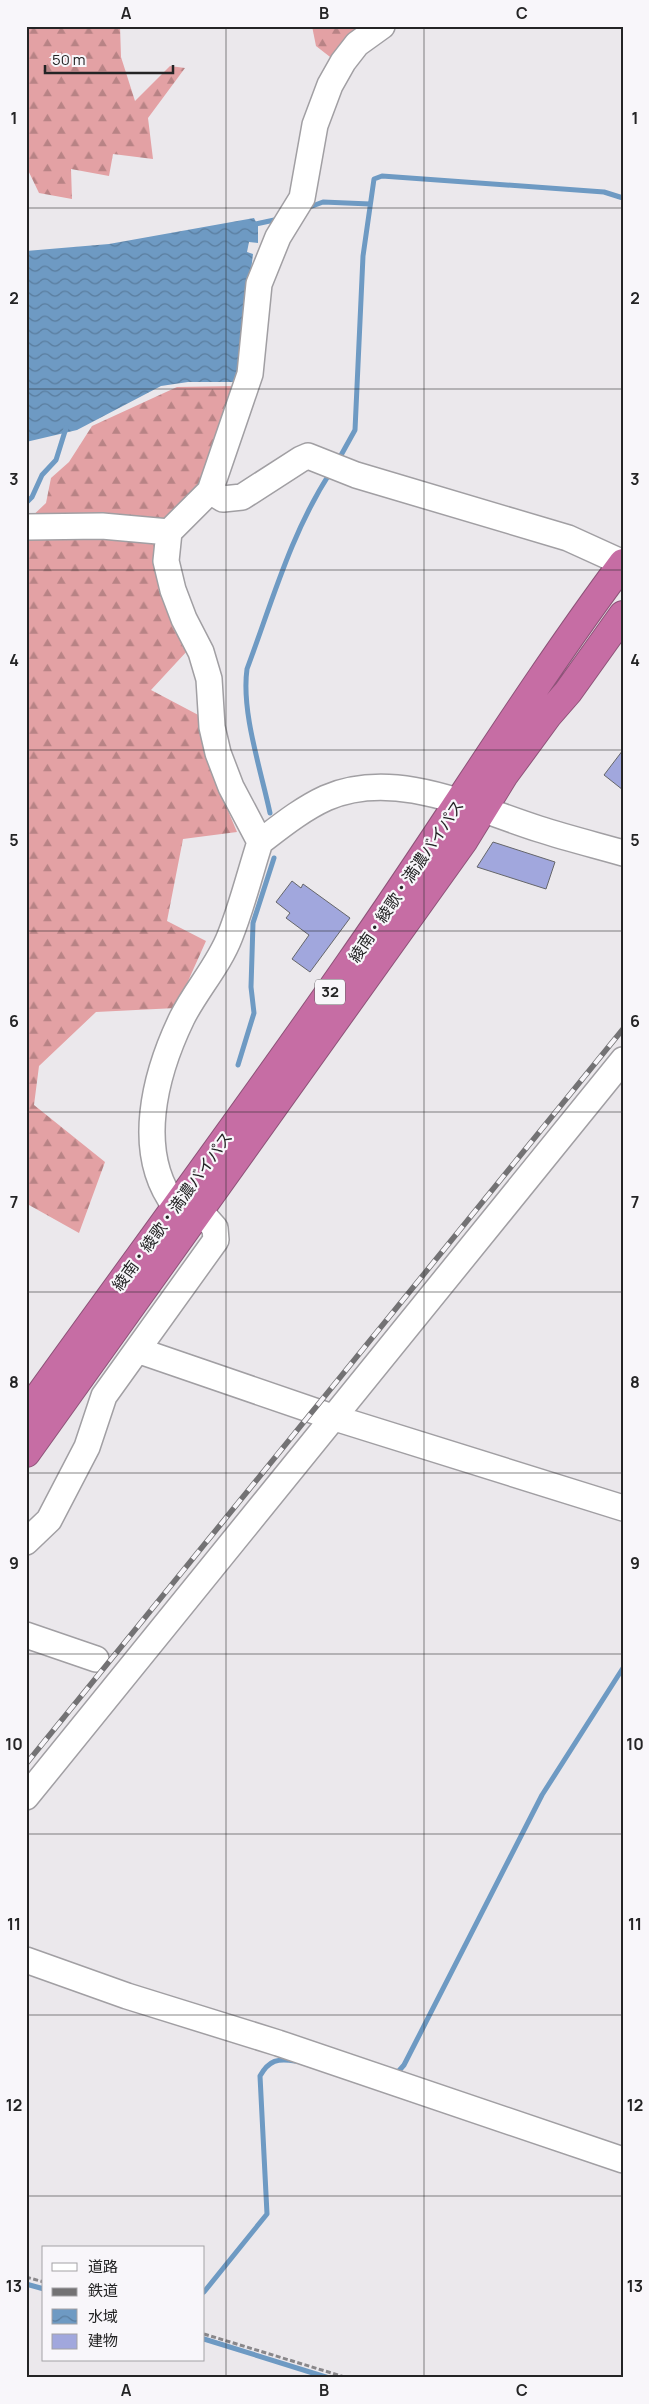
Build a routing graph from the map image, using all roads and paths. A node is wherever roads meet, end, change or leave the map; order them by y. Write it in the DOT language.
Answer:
graph roads {
  1 [pos="382,26"];
  2 [pos="210,491"];
  3 [pos="26,527"];
  4 [pos="169,532"];
  5 [pos="623,563"];
  6 [pos="623,615"];
  7 [pos="471,806"];
  8 [pos="260,842"];
  9 [pos="623,853"];
  10 [pos="623,1060"];
  11 [pos="188,1208"];
  12 [pos="137,1350"];
  13 [pos="26,1414"];
  14 [pos="335,1418"];
  15 [pos="26,1453"];
  16 [pos="623,1508"];
  17 [pos="26,1542"];
  18 [pos="26,1635"];
  19 [pos="96,1659"];
  20 [pos="26,1797"];
  21 [pos="26,1960"];
  22 [pos="623,2160"];
  23 [pos="26,2277"];
  24 [pos="42,2281"];
  25 [pos="205,2334"];
  26 [pos="348,2378"];
  1 -- 2 [label="street"];
  2 -- 4 [label="street"];
  2 -- 5 [label="street"];
  3 -- 4 [label="street"];
  4 -- 8 [label="street"];
  5 -- 7 [label="highway, 綾南・綾歌・満濃バイパス / 32"];
  6 -- 7 [label="highway, 綾南・綾歌・満濃バイパス / 32"];
  7 -- 8 [label="street"];
  7 -- 9 [label="street"];
  7 -- 11 [label="highway, 綾南・綾歌・満濃バイパス / 32"];
  8 -- 11 [label="street"];
  10 -- 14 [label="street"];
  11 -- 12 [label="street"];
  11 -- 13 [label="highway, 綾南・綾歌・満濃バイパス / 32"];
  11 -- 15 [label="highway, 綾南・綾歌・満濃バイパス / 32"];
  12 -- 14 [label="street"];
  12 -- 17 [label="street"];
  14 -- 16 [label="street"];
  14 -- 20 [label="street"];
  18 -- 19 [label="street"];
  21 -- 22 [label="street"];
  23 -- 24 [label="path"];
  25 -- 26 [label="path"];
}
